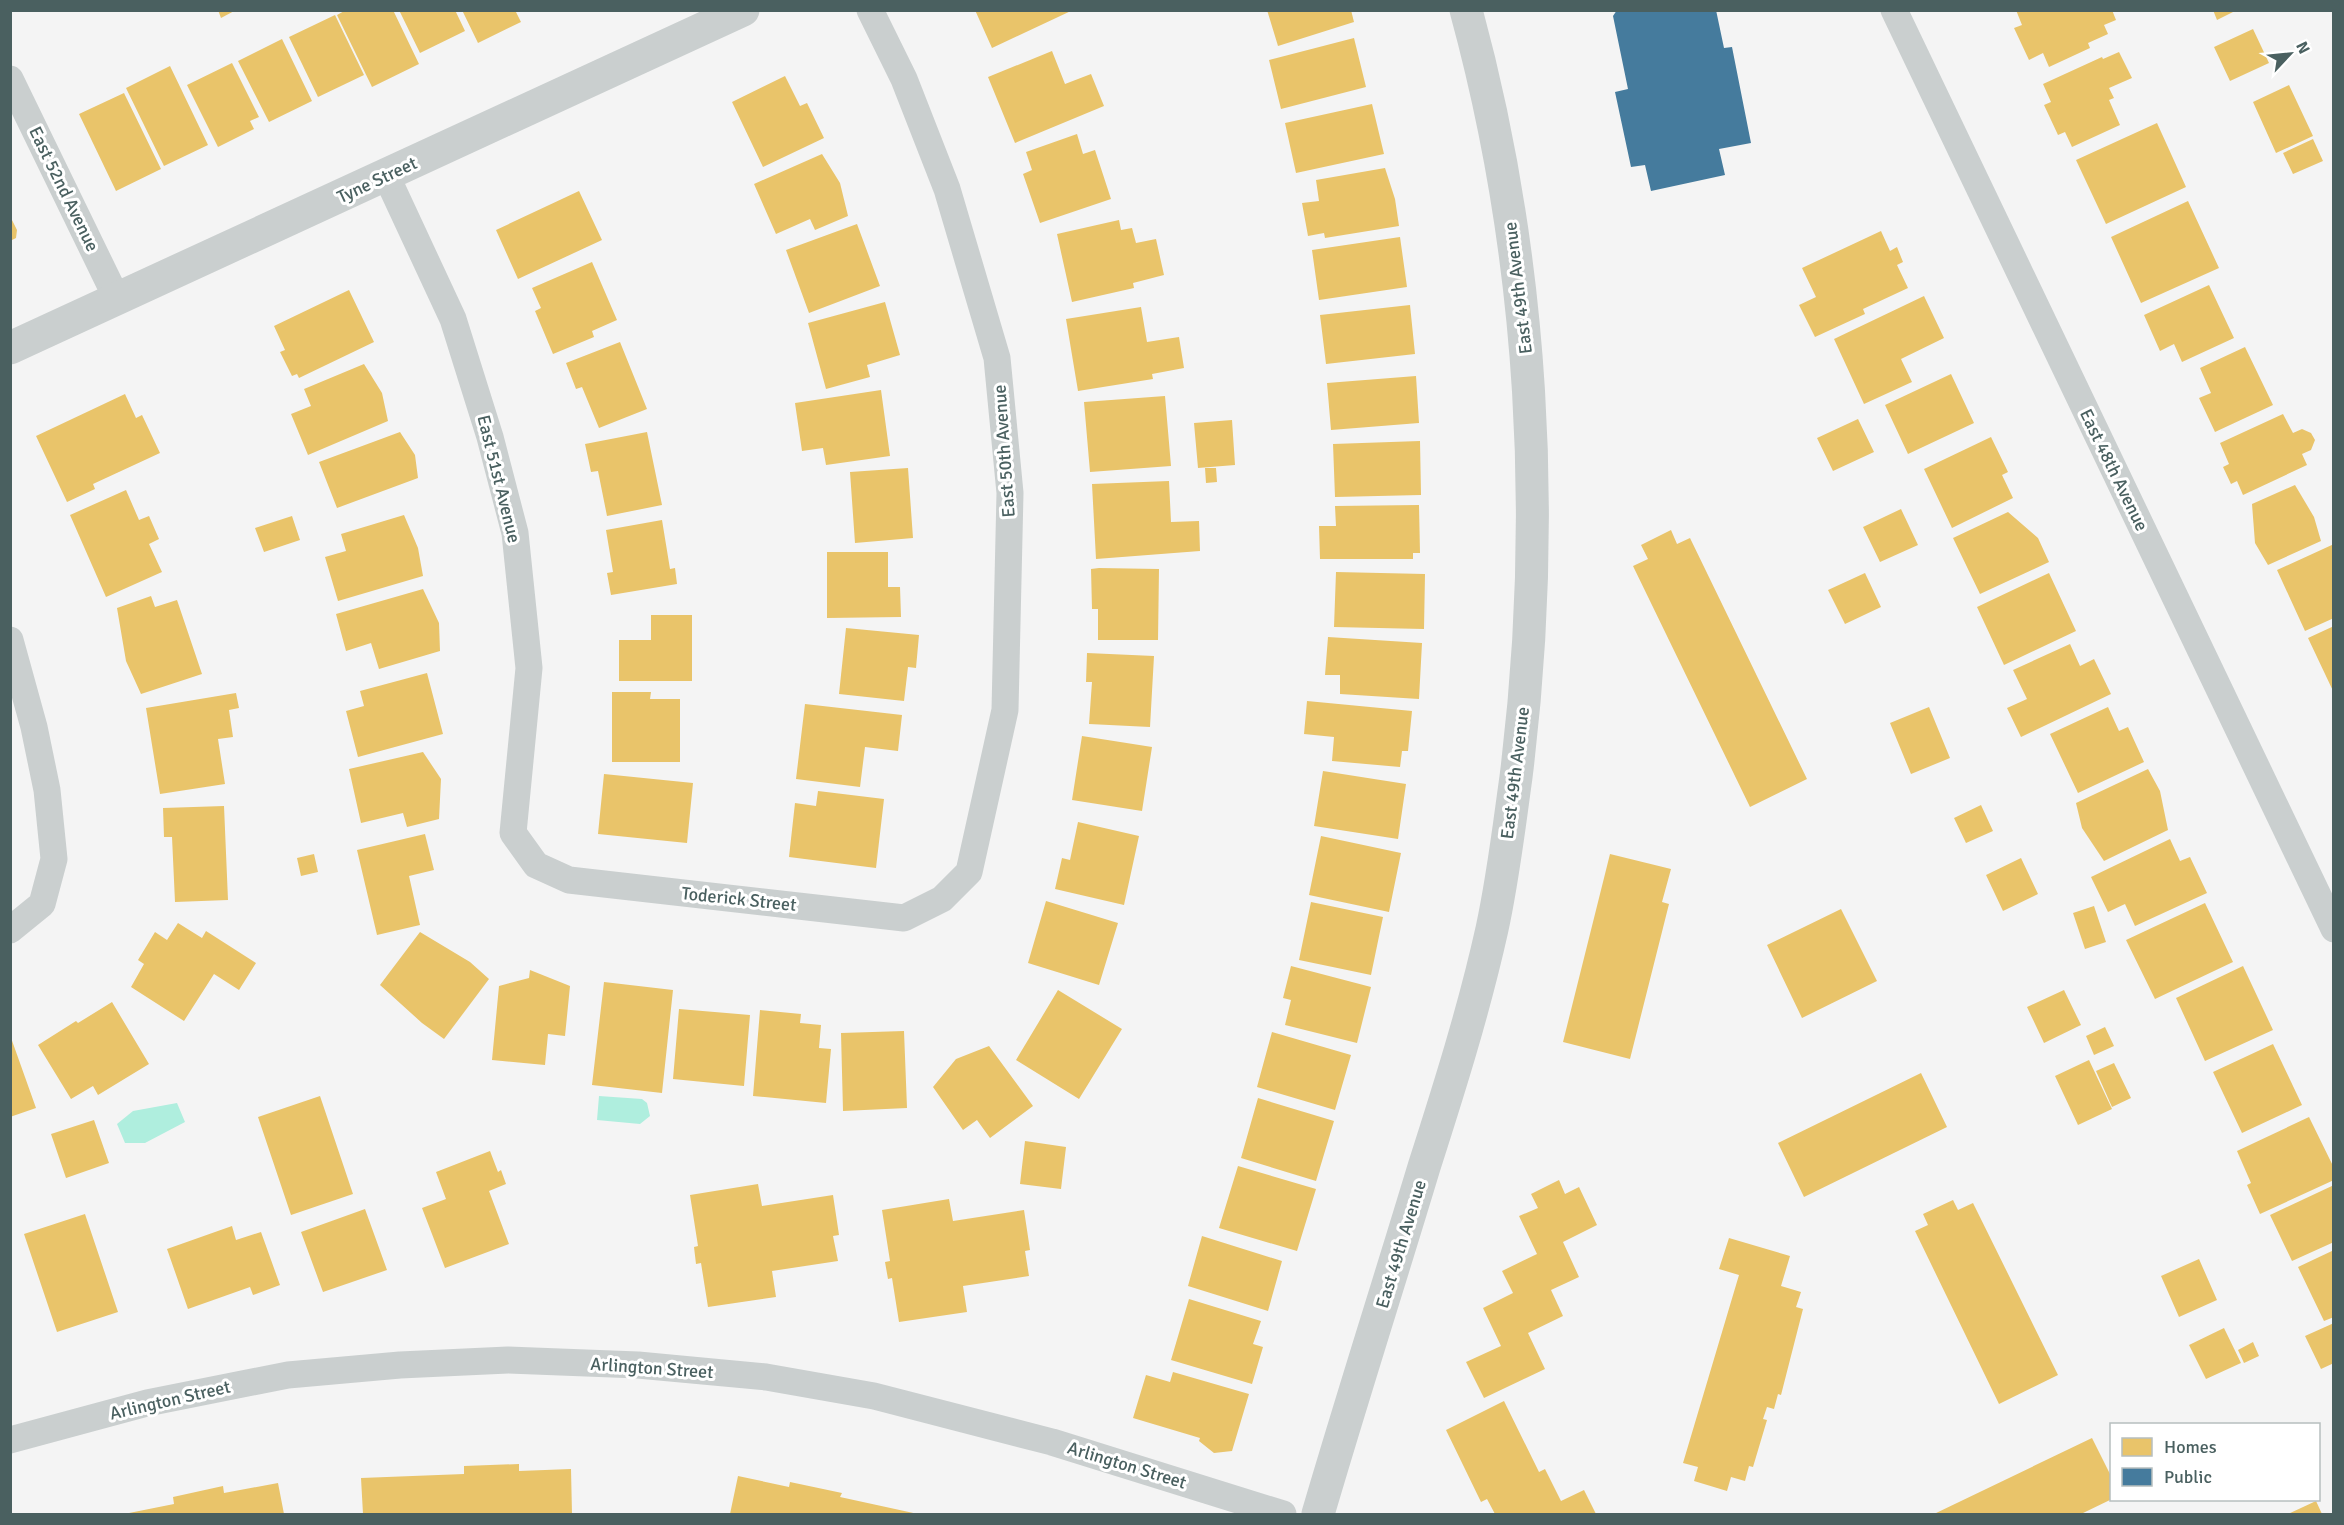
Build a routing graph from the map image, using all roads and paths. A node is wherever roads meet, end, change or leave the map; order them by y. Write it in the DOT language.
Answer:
graph roads {
  1 [pos="743,10"];
  2 [pos="870,10"];
  3 [pos="1466,10"];
  4 [pos="1894,10"];
  5 [pos="10,79"];
  6 [pos="386,175"];
  7 [pos="117,299"];
  8 [pos="10,348"];
  9 [pos="10,640"];
  10 [pos="537,865"];
  11 [pos="942,899"];
  12 [pos="2334,929"];
  13 [pos="10,930"];
  14 [pos="10,1440"];
  15 [pos="1283,1515"];
  16 [pos="1318,1515"];
  1 -- 6 [label="street, Tyne Street"];
  2 -- 11 [label="street, East 50th Avenue"];
  3 -- 16 [label="street, East 49th Avenue"];
  4 -- 12 [label="street, East 48th Avenue"];
  5 -- 7 [label="street, East 52nd Avenue"];
  6 -- 7 [label="street, Tyne Street"];
  6 -- 10 [label="street, East 51st Avenue"];
  7 -- 8 [label="street, Tyne Street"];
  9 -- 13 [label="street"];
  10 -- 11 [label="street, Toderick Street"];
  14 -- 15 [label="street, Arlington Street"];
}
